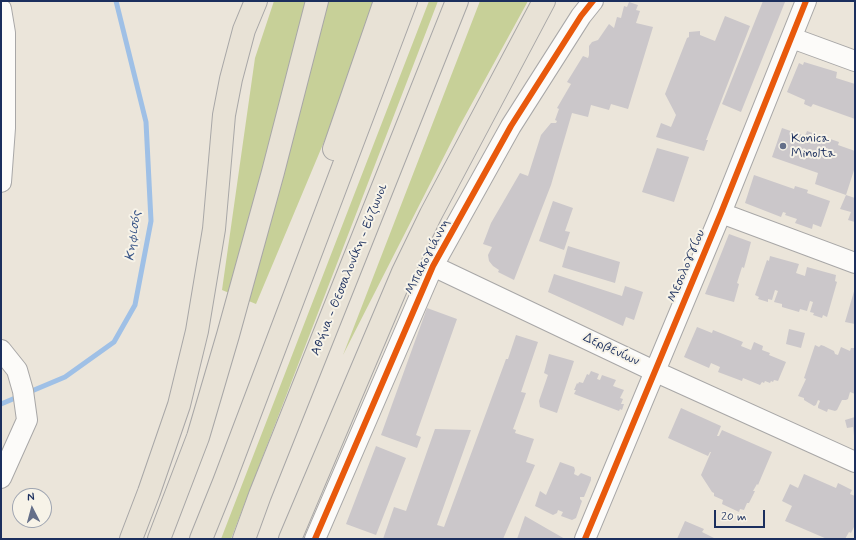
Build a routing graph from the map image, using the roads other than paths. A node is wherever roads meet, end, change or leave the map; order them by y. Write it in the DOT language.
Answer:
graph roads {
  1 [pos="256,1"];
  2 [pos="318,1"];
  3 [pos="385,1"];
  4 [pos="406,1"];
  5 [pos="457,1"];
  6 [pos="544,1"];
  7 [pos="558,1"];
  8 [pos="593,1"];
  9 [pos="806,1"];
  10 [pos="1,9"];
  11 [pos="792,38"];
  12 [pos="523,42"];
  13 [pos="855,61"];
  14 [pos="1,182"];
  15 [pos="721,213"];
  16 [pos="319,229"];
  17 [pos="855,263"];
  18 [pos="433,266"];
  19 [pos="1,350"];
  20 [pos="654,371"];
  21 [pos="855,462"];
  22 [pos="1,478"];
  23 [pos="131,539"];
  24 [pos="159,539"];
  25 [pos="201,539"];
  26 [pos="244,539"];
  27 [pos="290,539"];
  28 [pos="314,539"];
  29 [pos="585,539"];
  1 -- 23 [label="main road"];
  2 -- 24 [label="main road"];
  3 -- 16 [label="main road"];
  4 -- 16 [label="main road"];
  5 -- 26 [label="main road, Αθήνα - Θεσσαλονίκη - Εύζωνοι"];
  6 -- 12 [label="main road"];
  7 -- 12 [label="main road"];
  8 -- 18 [label="street, Μπακογιάννη"];
  9 -- 11 [label="street, Μεσολογγίου"];
  10 -- 14 [label="street"];
  11 -- 13 [label="street"];
  11 -- 15 [label="street, Μεσολογγίου"];
  12 -- 27 [label="main road"];
  15 -- 17 [label="street"];
  15 -- 20 [label="street, Μεσολογγίου"];
  16 -- 25 [label="main road"];
  18 -- 20 [label="street, Δερβενίων"];
  18 -- 28 [label="street, Μπακογιάννη"];
  19 -- 22 [label="street"];
  20 -- 21 [label="street, Δερβενίων"];
  20 -- 29 [label="street, Μεσολογγίου"];
}
